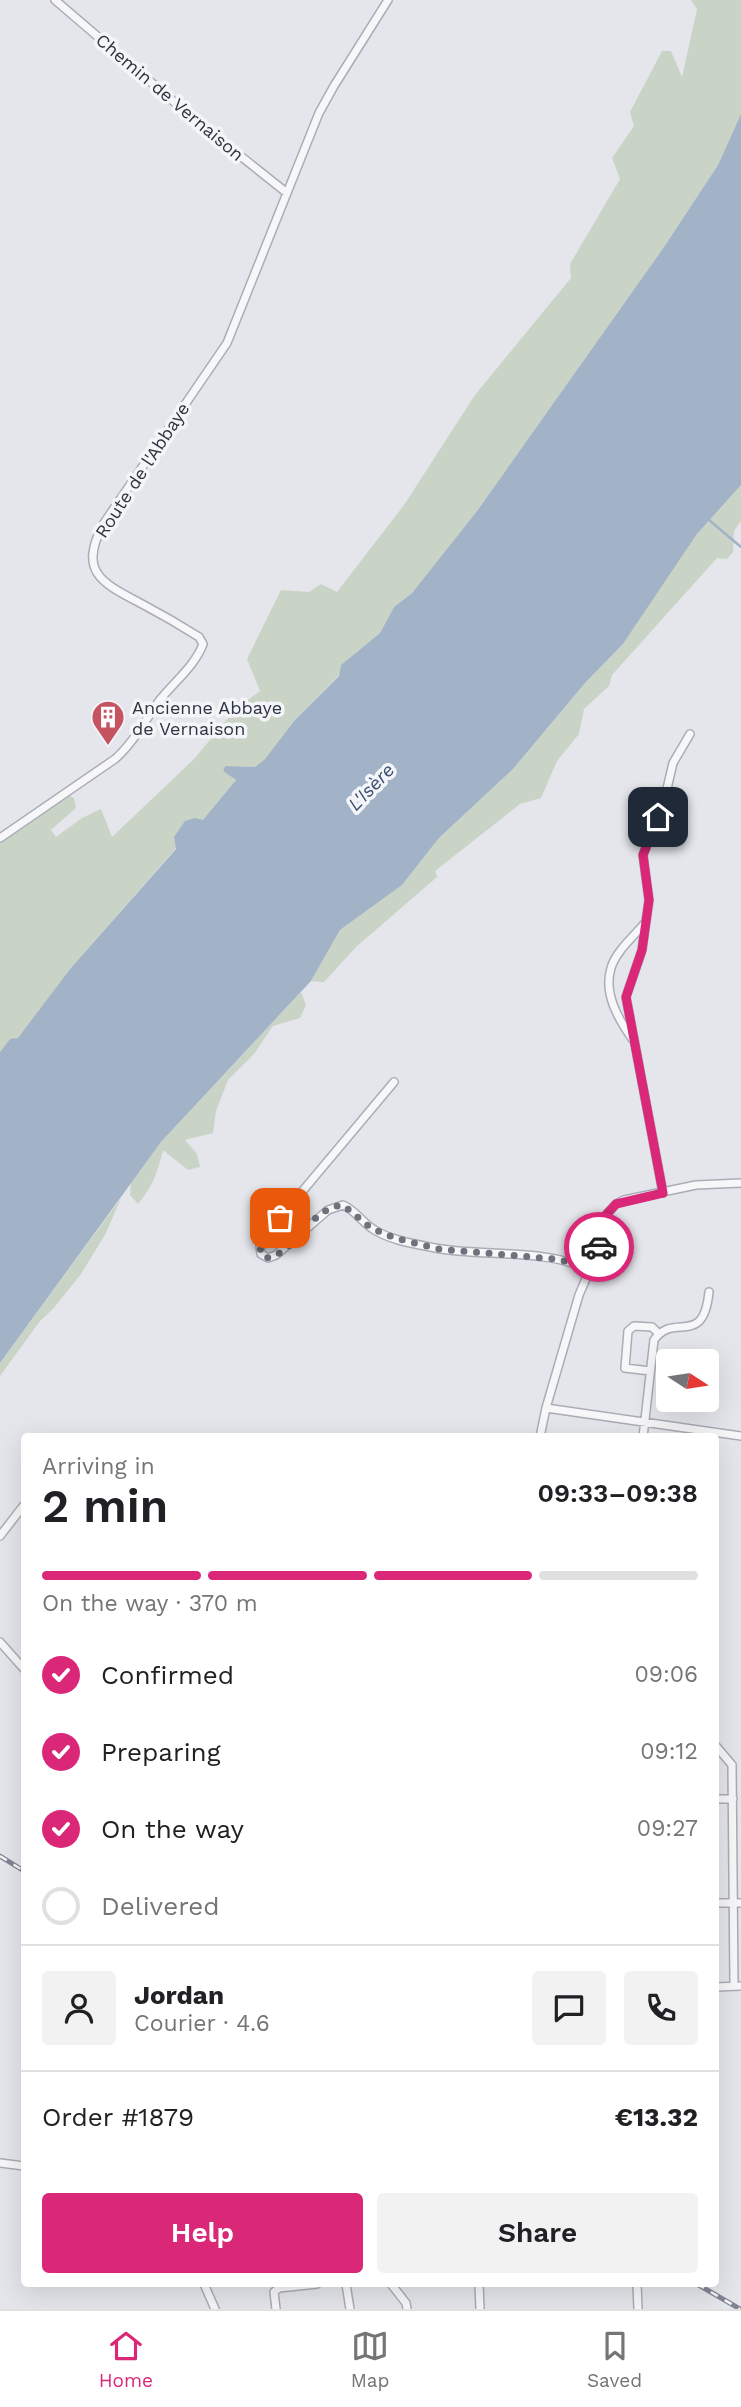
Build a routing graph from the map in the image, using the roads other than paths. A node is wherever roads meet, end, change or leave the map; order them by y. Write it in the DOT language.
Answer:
graph roads {
  1 [pos="55,0"];
  2 [pos="388,0"];
  3 [pos="287,193"];
  4 [pos="691,734"];
  5 [pos="0,838"];
  6 [pos="646,923"];
  7 [pos="636,1044"];
  8 [pos="394,1082"];
  9 [pos="741,1183"];
  10 [pos="663,1193"];
  11 [pos="589,1270"];
  12 [pos="709,1292"];
  13 [pos="658,1333"];
  14 [pos="650,1371"];
  15 [pos="546,1408"];
  16 [pos="645,1422"];
  17 [pos="541,1433"];
  18 [pos="644,1433"];
  19 [pos="741,1436"];
  20 [pos="21,1509"];
  21 [pos="0,1536"];
  22 [pos="0,1642"];
  23 [pos="21,1666"];
  24 [pos="719,1748"];
  25 [pos="737,1765"];
  26 [pos="719,1799"];
  27 [pos="733,1799"];
  28 [pos="719,1903"];
  29 [pos="737,1903"];
  30 [pos="738,1986"];
  31 [pos="719,1987"];
  32 [pos="0,2163"];
  33 [pos="21,2166"];
  34 [pos="205,2287"];
  35 [pos="288,2287"];
  36 [pos="346,2287"];
  37 [pos="393,2287"];
  38 [pos="479,2287"];
  39 [pos="637,2287"];
  40 [pos="215,2309"];
  41 [pos="276,2309"];
  42 [pos="350,2309"];
  43 [pos="407,2309"];
  44 [pos="480,2309"];
  45 [pos="638,2309"];
  1 -- 3 [label="street, Chemin de Vernaison"];
  2 -- 3 [label="street, Route de l'Abbaye"];
  3 -- 5 [label="street, Route de l'Abbaye"];
  4 -- 6 [label="street"];
  6 -- 7 [label="street"];
  6 -- 7 [label="street"];
  7 -- 10 [label="street"];
  8 -- 11 [label="street"];
  9 -- 10 [label="street"];
  10 -- 11 [label="street"];
  11 -- 15 [label="street"];
  12 -- 13 [label="street"];
  13 -- 14 [label="street"];
  13 -- 14 [label="street"];
  14 -- 16 [label="street"];
  15 -- 16 [label="street"];
  15 -- 17 [label="street"];
  16 -- 18 [label="street"];
  16 -- 19 [label="street"];
  20 -- 21 [label="street"];
  22 -- 23 [label="street"];
  24 -- 25 [label="street"];
  25 -- 27 [label="street"];
  26 -- 27 [label="street"];
  27 -- 29 [label="street"];
  28 -- 29 [label="street"];
  29 -- 30 [label="street"];
  30 -- 31 [label="street"];
  32 -- 33 [label="street"];
  34 -- 40 [label="street"];
  35 -- 41 [label="street"];
  36 -- 42 [label="street"];
  37 -- 43 [label="street"];
  38 -- 44 [label="street"];
  39 -- 45 [label="street"];
}
